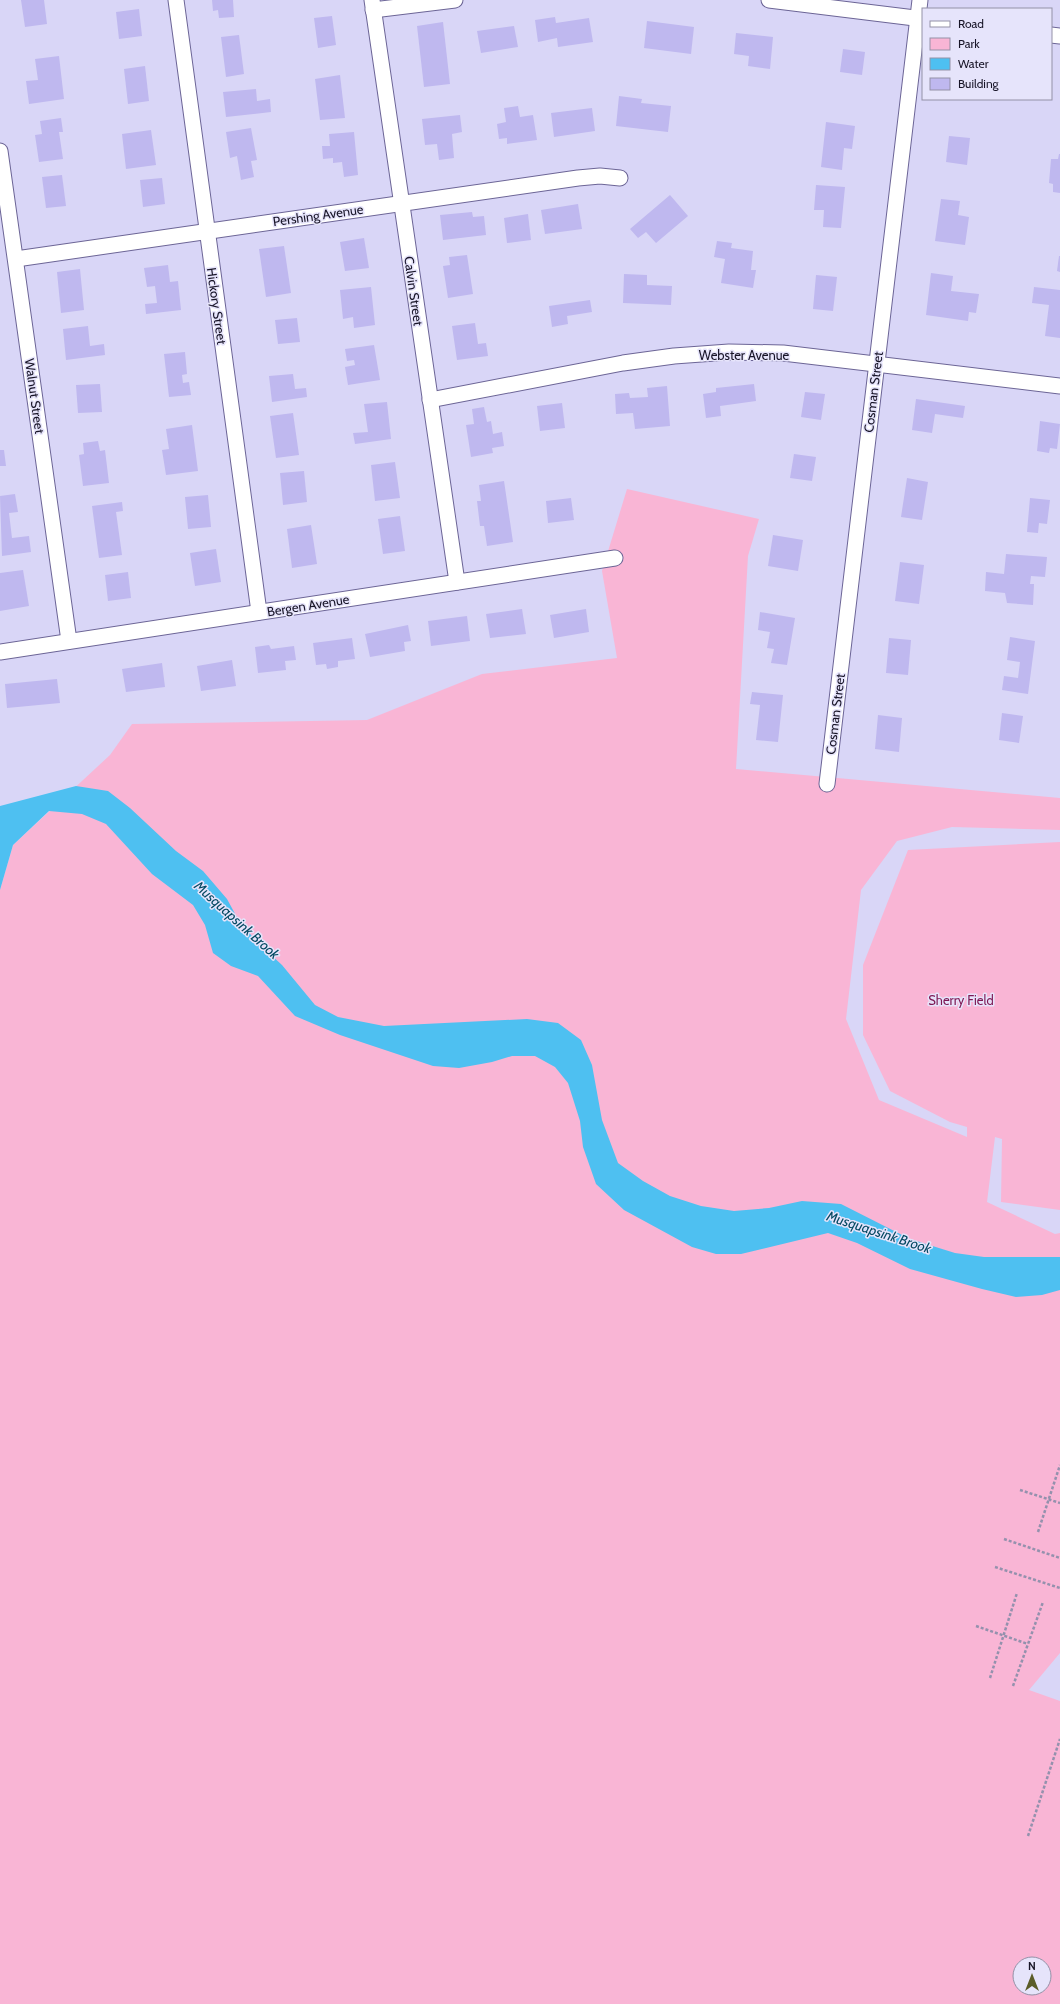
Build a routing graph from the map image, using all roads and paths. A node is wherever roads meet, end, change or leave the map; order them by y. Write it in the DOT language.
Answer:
graph roads {
  1 [pos="176,0"];
  2 [pos="455,0"];
  3 [pos="769,0"];
  4 [pos="920,0"];
  5 [pos="373,5"];
  6 [pos="920,19"];
  7 [pos="0,151"];
  8 [pos="620,178"];
  9 [pos="402,203"];
  10 [pos="207,231"];
  11 [pos="16,259"];
  12 [pos="876,364"];
  13 [pos="1060,386"];
  14 [pos="430,400"];
  15 [pos="615,558"];
  16 [pos="457,582"];
  17 [pos="258,612"];
  18 [pos="68,641"];
  19 [pos="0,652"];
  20 [pos="827,784"];
  21 [pos="1060,1465"];
  22 [pos="1020,1490"];
  23 [pos="1049,1500"];
  24 [pos="1060,1503"];
  25 [pos="1038,1532"];
  26 [pos="1004,1539"];
  27 [pos="1060,1558"];
  28 [pos="995,1567"];
  29 [pos="1060,1588"];
  30 [pos="1017,1593"];
  31 [pos="1043,1602"];
  32 [pos="976,1626"];
  33 [pos="1004,1636"];
  34 [pos="1028,1644"];
  35 [pos="990,1678"];
  36 [pos="1013,1686"];
  37 [pos="1060,1739"];
  38 [pos="1028,1836"];
  1 -- 10 [label="street, Hickory Street"];
  2 -- 5 [label="street"];
  3 -- 6 [label="street"];
  4 -- 6 [label="street, Cosman Street"];
  5 -- 9 [label="street, Calvin Street"];
  6 -- 12 [label="street, Cosman Street"];
  7 -- 11 [label="street, Walnut Street"];
  8 -- 9 [label="street, Pershing Avenue"];
  9 -- 10 [label="street, Pershing Avenue"];
  9 -- 14 [label="street, Calvin Street"];
  10 -- 11 [label="street, Pershing Avenue"];
  10 -- 17 [label="street, Hickory Street"];
  11 -- 18 [label="street, Walnut Street"];
  12 -- 13 [label="street, Webster Avenue"];
  12 -- 14 [label="street, Webster Avenue"];
  12 -- 20 [label="street, Cosman Street"];
  14 -- 16 [label="street, Calvin Street"];
  15 -- 16 [label="street, Bergen Avenue"];
  16 -- 17 [label="street, Bergen Avenue"];
  17 -- 18 [label="street, Bergen Avenue"];
  18 -- 19 [label="street, Bergen Avenue"];
  21 -- 23 [label="path"];
  22 -- 23 [label="path"];
  23 -- 24 [label="path"];
  23 -- 25 [label="path"];
  26 -- 27 [label="path"];
  28 -- 29 [label="path"];
  30 -- 33 [label="path"];
  31 -- 34 [label="path"];
  32 -- 33 [label="path"];
  33 -- 34 [label="path"];
  33 -- 35 [label="path"];
  34 -- 36 [label="path"];
  37 -- 38 [label="path"];
}
